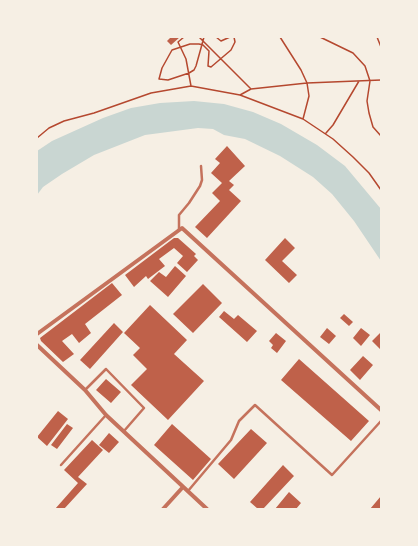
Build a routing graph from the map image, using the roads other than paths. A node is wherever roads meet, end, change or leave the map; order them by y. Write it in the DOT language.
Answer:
graph roads {
  1 [pos="201,166"];
  2 [pos="181,229"];
  3 [pos="37,334"];
  4 [pos="37,345"];
  5 [pos="40,350"];
  6 [pos="37,354"];
  7 [pos="86,390"];
  8 [pos="381,410"];
  9 [pos="106,415"];
  10 [pos="381,421"];
  11 [pos="124,432"];
  12 [pos="61,465"];
  13 [pos="183,487"];
  14 [pos="188,491"];
  15 [pos="164,509"];
  16 [pos="207,509"];
  1 -- 2 [label="lane"];
  2 -- 3 [label="street"];
  2 -- 8 [label="street"];
  4 -- 5 [label="street"];
  5 -- 6 [label="street"];
  5 -- 7 [label="street"];
  7 -- 9 [label="street"];
  7 -- 11 [label="lane"];
  9 -- 11 [label="street"];
  9 -- 12 [label="lane"];
  10 -- 14 [label="lane"];
  11 -- 13 [label="street"];
  13 -- 14 [label="street"];
  13 -- 15 [label="street"];
  14 -- 16 [label="street"];
}
